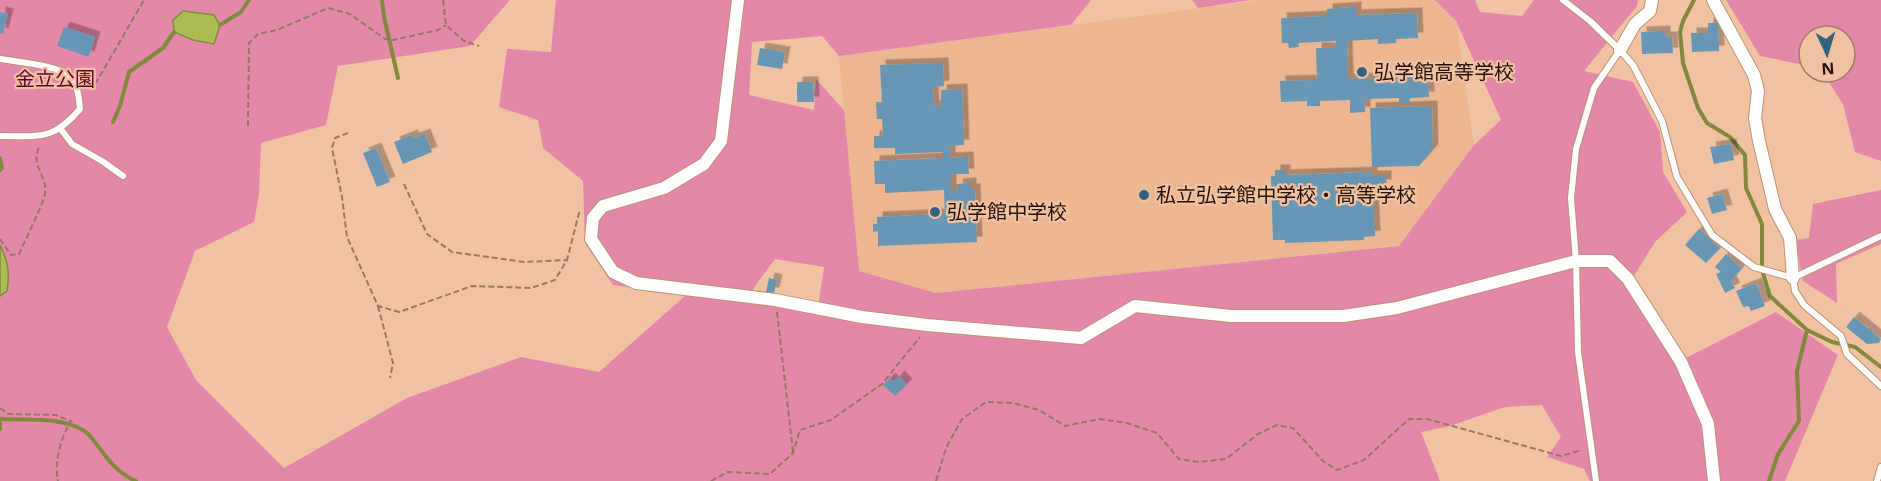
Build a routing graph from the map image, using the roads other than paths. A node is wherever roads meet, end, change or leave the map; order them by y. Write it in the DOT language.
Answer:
graph roads {
  1 [pos="738,0"];
  2 [pos="1563,0"];
  3 [pos="1652,0"];
  4 [pos="1713,0"];
  5 [pos="1620,50"];
  6 [pos="0,59"];
  7 [pos="60,128"];
  8 [pos="0,136"];
  9 [pos="123,176"];
  10 [pos="1881,236"];
  11 [pos="1576,261"];
  12 [pos="1793,278"];
  13 [pos="1881,386"];
  14 [pos="1881,467"];
  15 [pos="1596,481"];
  16 [pos="1714,481"];
  17 [pos="1877,481"];
  1 -- 11 [label="street"];
  2 -- 5 [label="lane"];
  3 -- 5 [label="street"];
  4 -- 12 [label="street"];
  5 -- 11 [label="lane"];
  5 -- 12 [label="lane"];
  6 -- 7 [label="lane"];
  7 -- 8 [label="lane"];
  7 -- 9 [label="lane"];
  10 -- 12 [label="lane"];
  11 -- 15 [label="lane"];
  11 -- 16 [label="street"];
  12 -- 13 [label="lane"];
  14 -- 17 [label="lane"];
}
